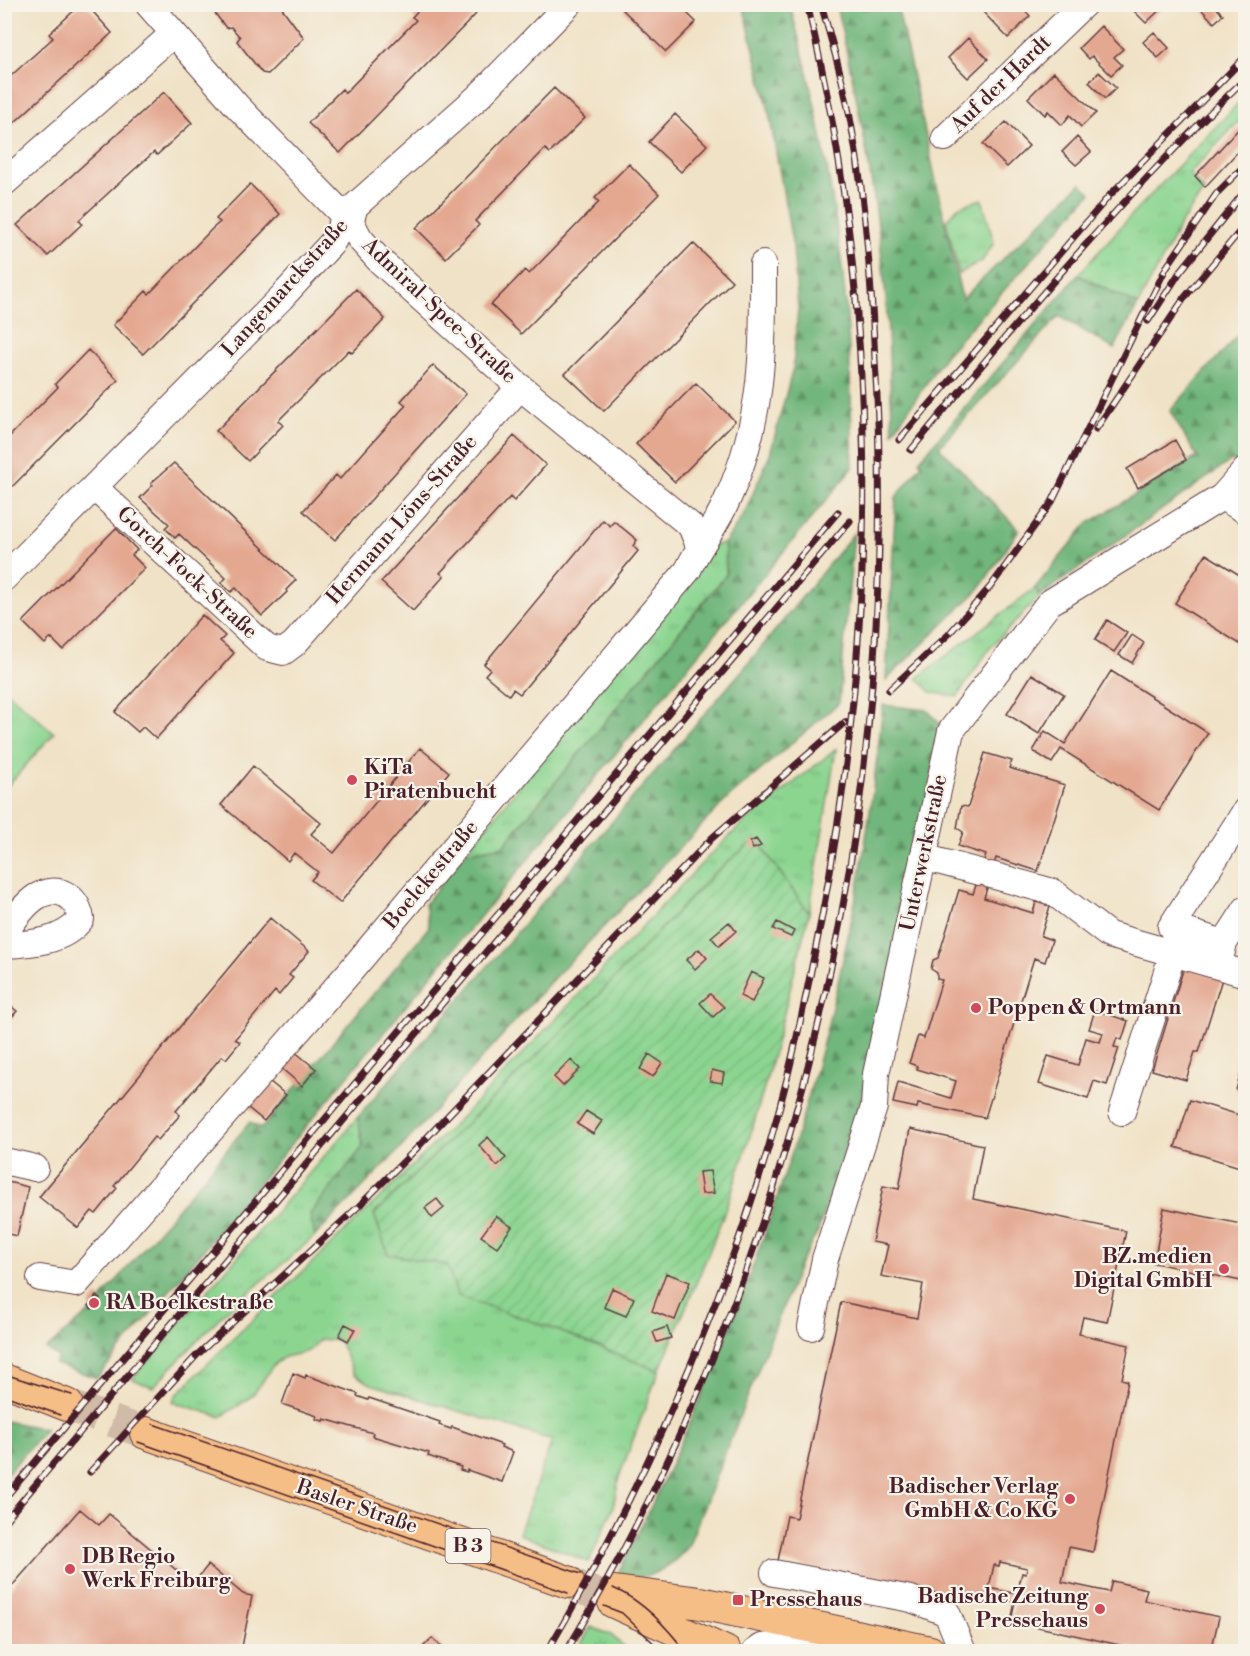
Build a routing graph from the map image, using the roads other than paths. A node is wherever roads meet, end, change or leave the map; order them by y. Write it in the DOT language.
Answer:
graph roads {
  1 [pos="148,4"];
  2 [pos="569,4"];
  3 [pos="1084,4"];
  4 [pos="173,34"];
  5 [pos="945,138"];
  6 [pos="4,183"];
  7 [pos="348,219"];
  8 [pos="764,264"];
  9 [pos="520,387"];
  10 [pos="1245,470"];
  11 [pos="94,487"];
  12 [pos="1222,497"];
  13 [pos="1245,511"];
  14 [pos="699,546"];
  15 [pos="4,578"];
  16 [pos="283,652"];
  17 [pos="1245,810"];
  18 [pos="924,857"];
  19 [pos="1245,909"];
  20 [pos="4,934"];
  21 [pos="4,945"];
  22 [pos="1173,953"];
  23 [pos="1221,954"];
  24 [pos="1245,974"];
  25 [pos="1122,1112"];
  26 [pos="4,1161"];
  27 [pos="34,1168"];
  28 [pos="40,1278"];
  29 [pos="811,1328"];
  30 [pos="9,1384"];
  31 [pos="67,1405"];
  32 [pos="146,1433"];
  33 [pos="774,1573"];
  34 [pos="568,1582"];
  35 [pos="848,1634"];
  36 [pos="725,1652"];
  37 [pos="755,1652"];
  38 [pos="930,1652"];
  39 [pos="963,1652"];
  1 -- 4 [label="street, Admiral-Spee-Straße"];
  2 -- 7 [label="street, Langemarckstraße"];
  3 -- 5 [label="street, Auf der Hardt"];
  4 -- 6 [label="street"];
  4 -- 7 [label="street, Admiral-Spee-Straße"];
  7 -- 9 [label="street, Admiral-Spee-Straße"];
  7 -- 11 [label="street, Langemarckstraße"];
  8 -- 14 [label="street, Boelckestraße"];
  9 -- 14 [label="street, Admiral-Spee-Straße"];
  9 -- 16 [label="street, Hermann-Löns-Straße"];
  10 -- 12 [label="street, Unterwerkstraße"];
  11 -- 15 [label="street, Langemarckstraße"];
  11 -- 16 [label="street, Gorch-Fock-Straße"];
  12 -- 13 [label="street"];
  12 -- 18 [label="street, Unterwerkstraße"];
  14 -- 28 [label="street, Boelckestraße"];
  17 -- 23 [label="street"];
  18 -- 22 [label="street"];
  18 -- 29 [label="street, Unterwerkstraße"];
  19 -- 23 [label="street"];
  20 -- 21 [label="street"];
  22 -- 23 [label="street"];
  22 -- 25 [label="street"];
  23 -- 24 [label="street"];
  26 -- 27 [label="street"];
  30 -- 31 [label="main road"];
  32 -- 34 [label="main road, Basler Straße / B 3"];
  33 -- 39 [label="street"];
  35 -- 36 [label="main road"];
  35 -- 37 [label="street"];
  35 -- 38 [label="main road"];
}
